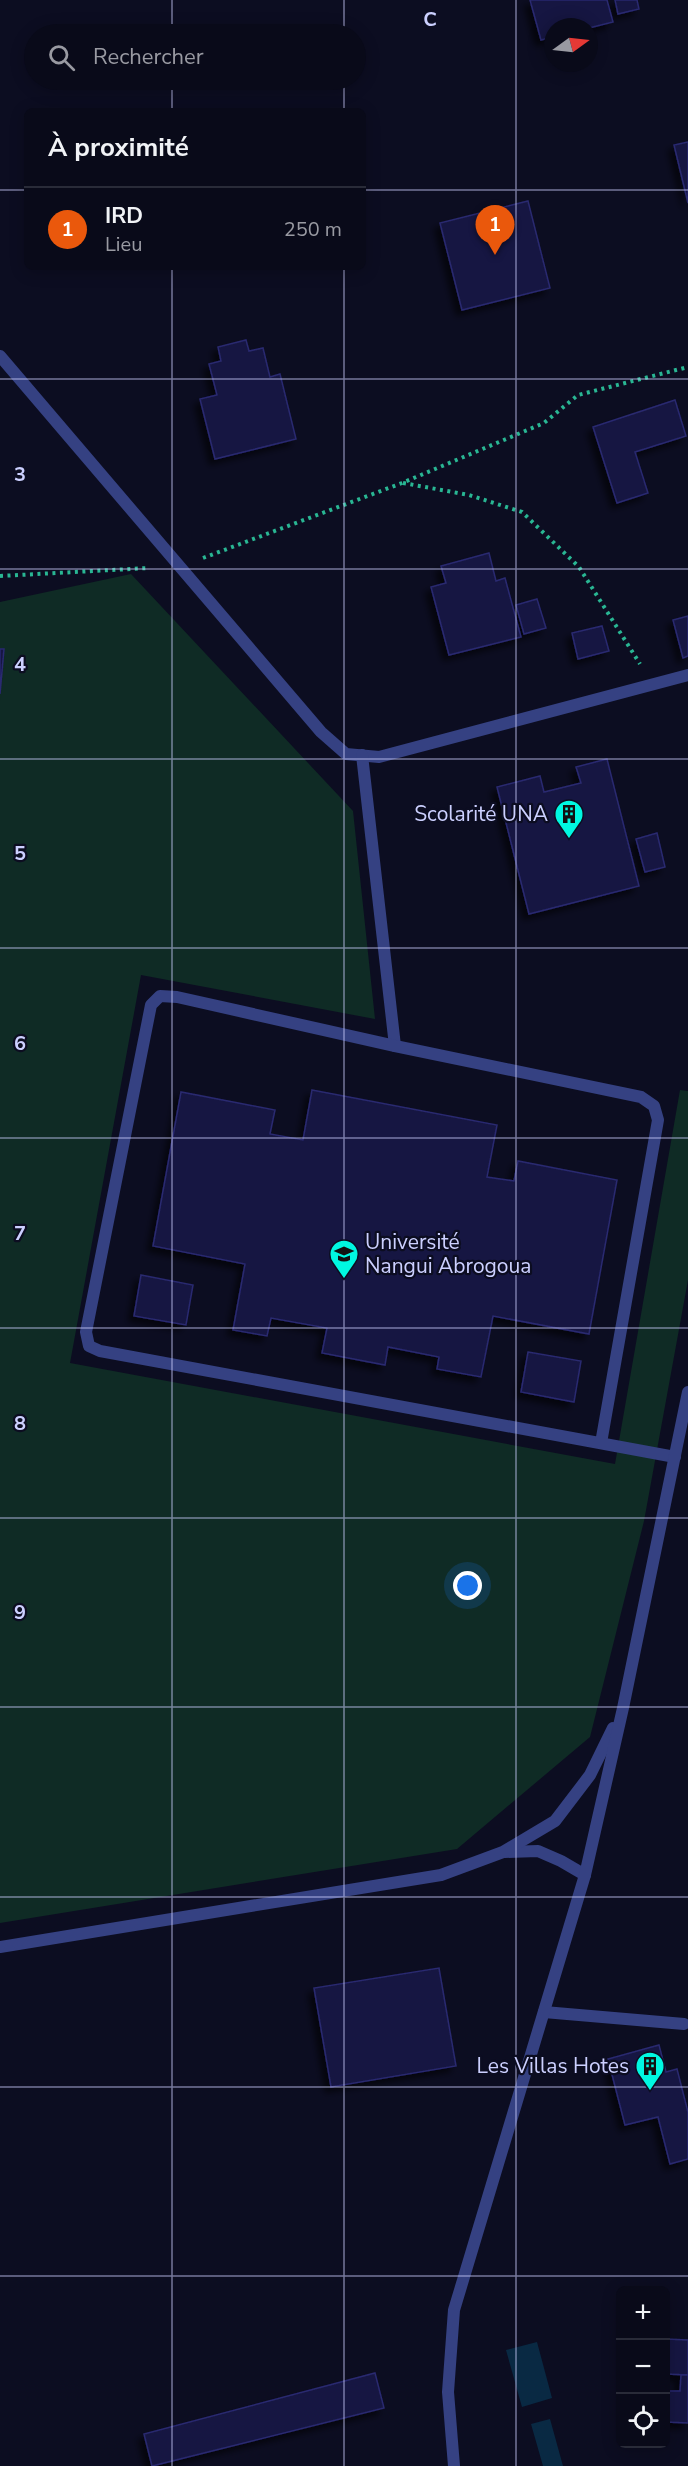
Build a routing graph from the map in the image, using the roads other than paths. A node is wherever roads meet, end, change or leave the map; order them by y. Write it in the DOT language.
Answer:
graph roads {
  1 [pos="0,356"];
  2 [pos="688,675"];
  3 [pos="362,755"];
  4 [pos="395,1046"];
  5 [pos="688,1392"];
  6 [pos="601,1443"];
  7 [pos="675,1457"];
  8 [pos="623,1708"];
  9 [pos="503,1852"];
  10 [pos="585,1875"];
  11 [pos="0,1947"];
  12 [pos="544,2012"];
  13 [pos="684,2024"];
  14 [pos="454,2466"];
  1 -- 3 [label="lane"];
  2 -- 3 [label="lane"];
  3 -- 4 [label="lane"];
  4 -- 6 [label="lane"];
  4 -- 6 [label="lane"];
  5 -- 7 [label="lane"];
  6 -- 7 [label="lane"];
  7 -- 8 [label="lane"];
  8 -- 9 [label="lane"];
  8 -- 10 [label="lane"];
  9 -- 10 [label="lane"];
  9 -- 11 [label="lane"];
  10 -- 12 [label="lane"];
  12 -- 13 [label="lane"];
  12 -- 14 [label="lane"];
}
